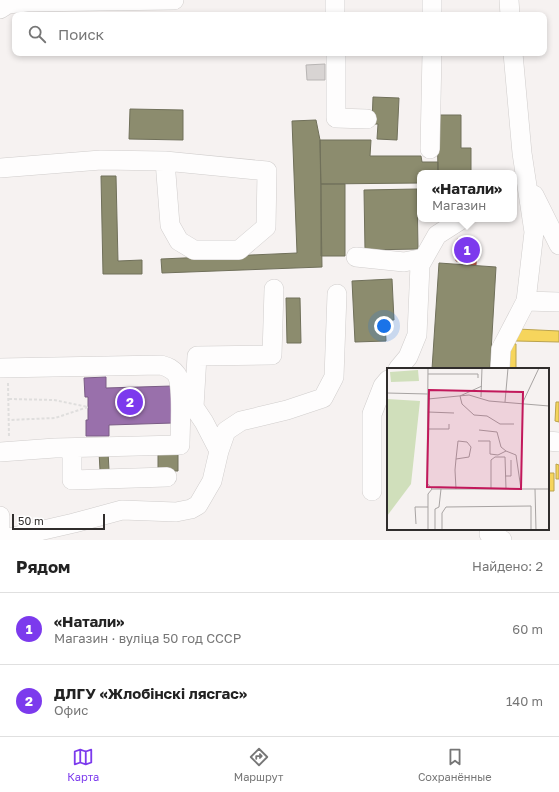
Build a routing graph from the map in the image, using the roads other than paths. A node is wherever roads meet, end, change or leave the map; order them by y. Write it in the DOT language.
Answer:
graph roads {
  1 [pos="174,0"];
  2 [pos="335,0"];
  3 [pos="432,0"];
  4 [pos="509,0"];
  5 [pos="0,9"];
  6 [pos="335,12"];
  7 [pos="432,12"];
  8 [pos="510,12"];
  9 [pos="336,56"];
  10 [pos="432,56"];
  11 [pos="513,56"];
  12 [pos="367,119"];
  13 [pos="430,149"];
  14 [pos="165,162"];
  15 [pos="0,168"];
  16 [pos="520,180"];
  17 [pos="457,222"];
  18 [pos="559,245"];
  19 [pos="356,257"];
  20 [pos="424,258"];
  21 [pos="274,289"];
  22 [pos="337,294"];
  23 [pos="526,301"];
  24 [pos="559,302"];
  25 [pos="4,368"];
  26 [pos="399,368"];
  27 [pos="500,368"];
  28 [pos="387,382"];
  29 [pos="549,441"];
  30 [pos="559,442"];
  31 [pos="72,448"];
  32 [pos="4,451"];
  33 [pos="219,451"];
  34 [pos="167,477"];
  35 [pos="372,491"];
  36 [pos="0,516"];
  37 [pos="0,540"];
  1 -- 5 [label="street"];
  2 -- 6 [label="street"];
  3 -- 7 [label="street"];
  4 -- 8 [label="street"];
  9 -- 12 [label="street"];
  10 -- 13 [label="street"];
  11 -- 16 [label="street"];
  14 -- 14 [label="street"];
  14 -- 15 [label="street"];
  16 -- 18 [label="street"];
  16 -- 23 [label="street"];
  17 -- 20 [label="street"];
  19 -- 20 [label="street"];
  20 -- 26 [label="street"];
  21 -- 33 [label="street"];
  22 -- 33 [label="street"];
  23 -- 24 [label="street"];
  23 -- 27 [label="street"];
  25 -- 31 [label="street"];
  28 -- 35 [label="street"];
  29 -- 30 [label="street"];
  31 -- 32 [label="street"];
  31 -- 34 [label="street"];
  33 -- 37 [label="street"];
  36 -- 37 [label="street"];
}
